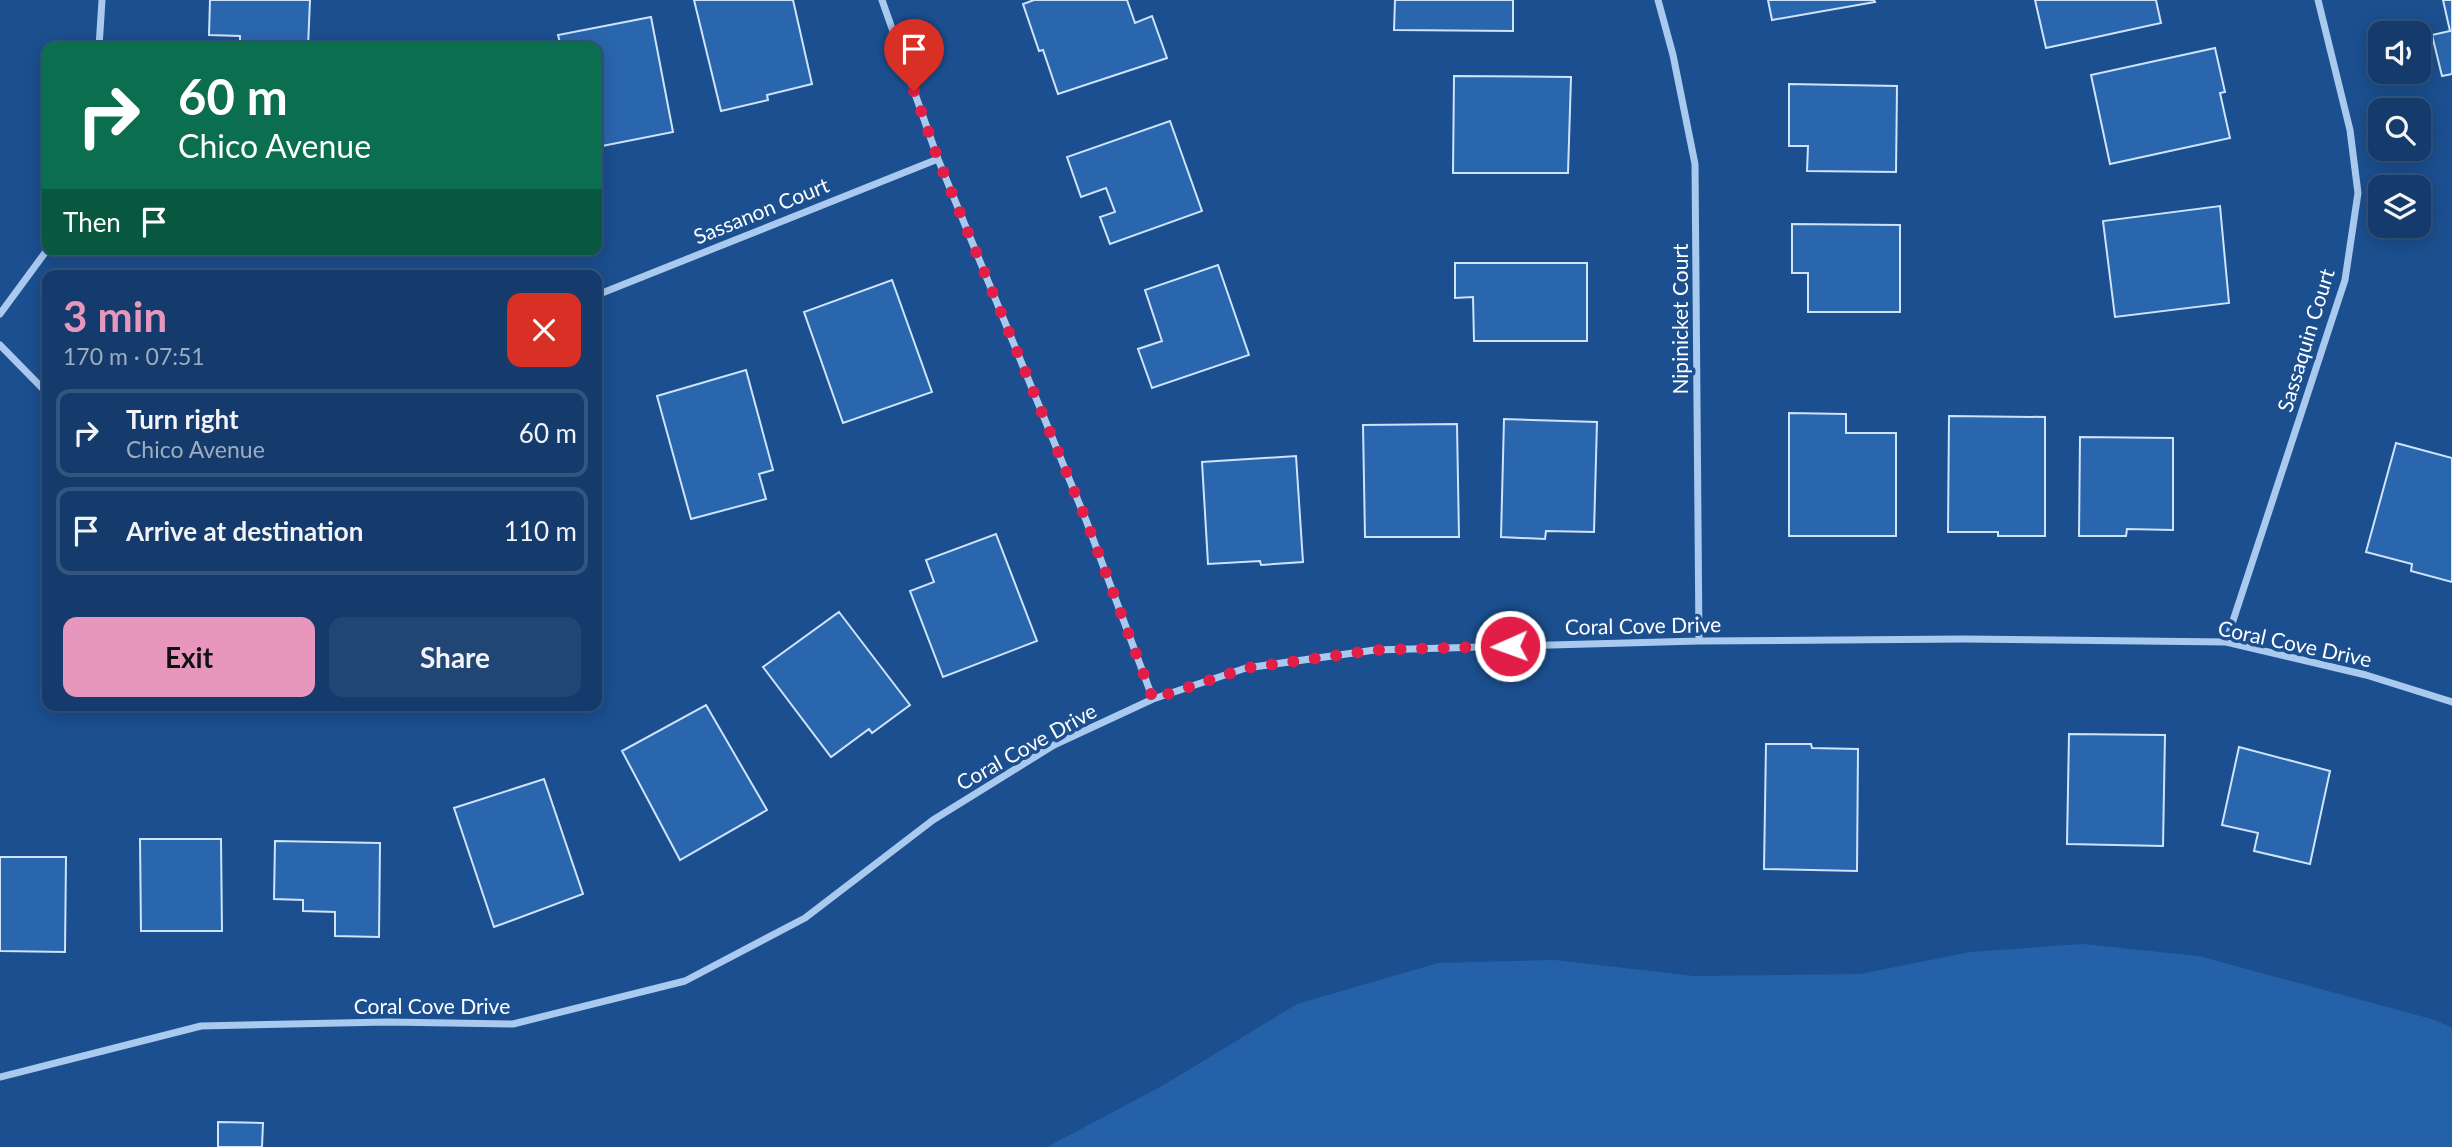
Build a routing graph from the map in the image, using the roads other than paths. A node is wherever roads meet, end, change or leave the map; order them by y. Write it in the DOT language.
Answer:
graph roads {
  1 [pos="102,0"];
  2 [pos="882,0"];
  3 [pos="1658,0"];
  4 [pos="2318,0"];
  5 [pos="99,42"];
  6 [pos="938,159"];
  7 [pos="43,256"];
  8 [pos="602,293"];
  9 [pos="0,314"];
  10 [pos="0,345"];
  11 [pos="42,388"];
  12 [pos="1699,641"];
  13 [pos="2226,642"];
  14 [pos="1153,699"];
  15 [pos="2452,702"];
  16 [pos="0,1077"];
  1 -- 5 [label="street"];
  2 -- 6 [label="street"];
  3 -- 12 [label="street, Nipinicket Court"];
  4 -- 13 [label="street, Sassaquin Court"];
  6 -- 8 [label="street, Sassanon Court"];
  6 -- 14 [label="street"];
  7 -- 9 [label="street"];
  10 -- 11 [label="street"];
  12 -- 13 [label="street, Coral Cove Drive"];
  12 -- 14 [label="street, Coral Cove Drive"];
  13 -- 15 [label="street, Coral Cove Drive"];
  14 -- 16 [label="street, Coral Cove Drive"];
}
